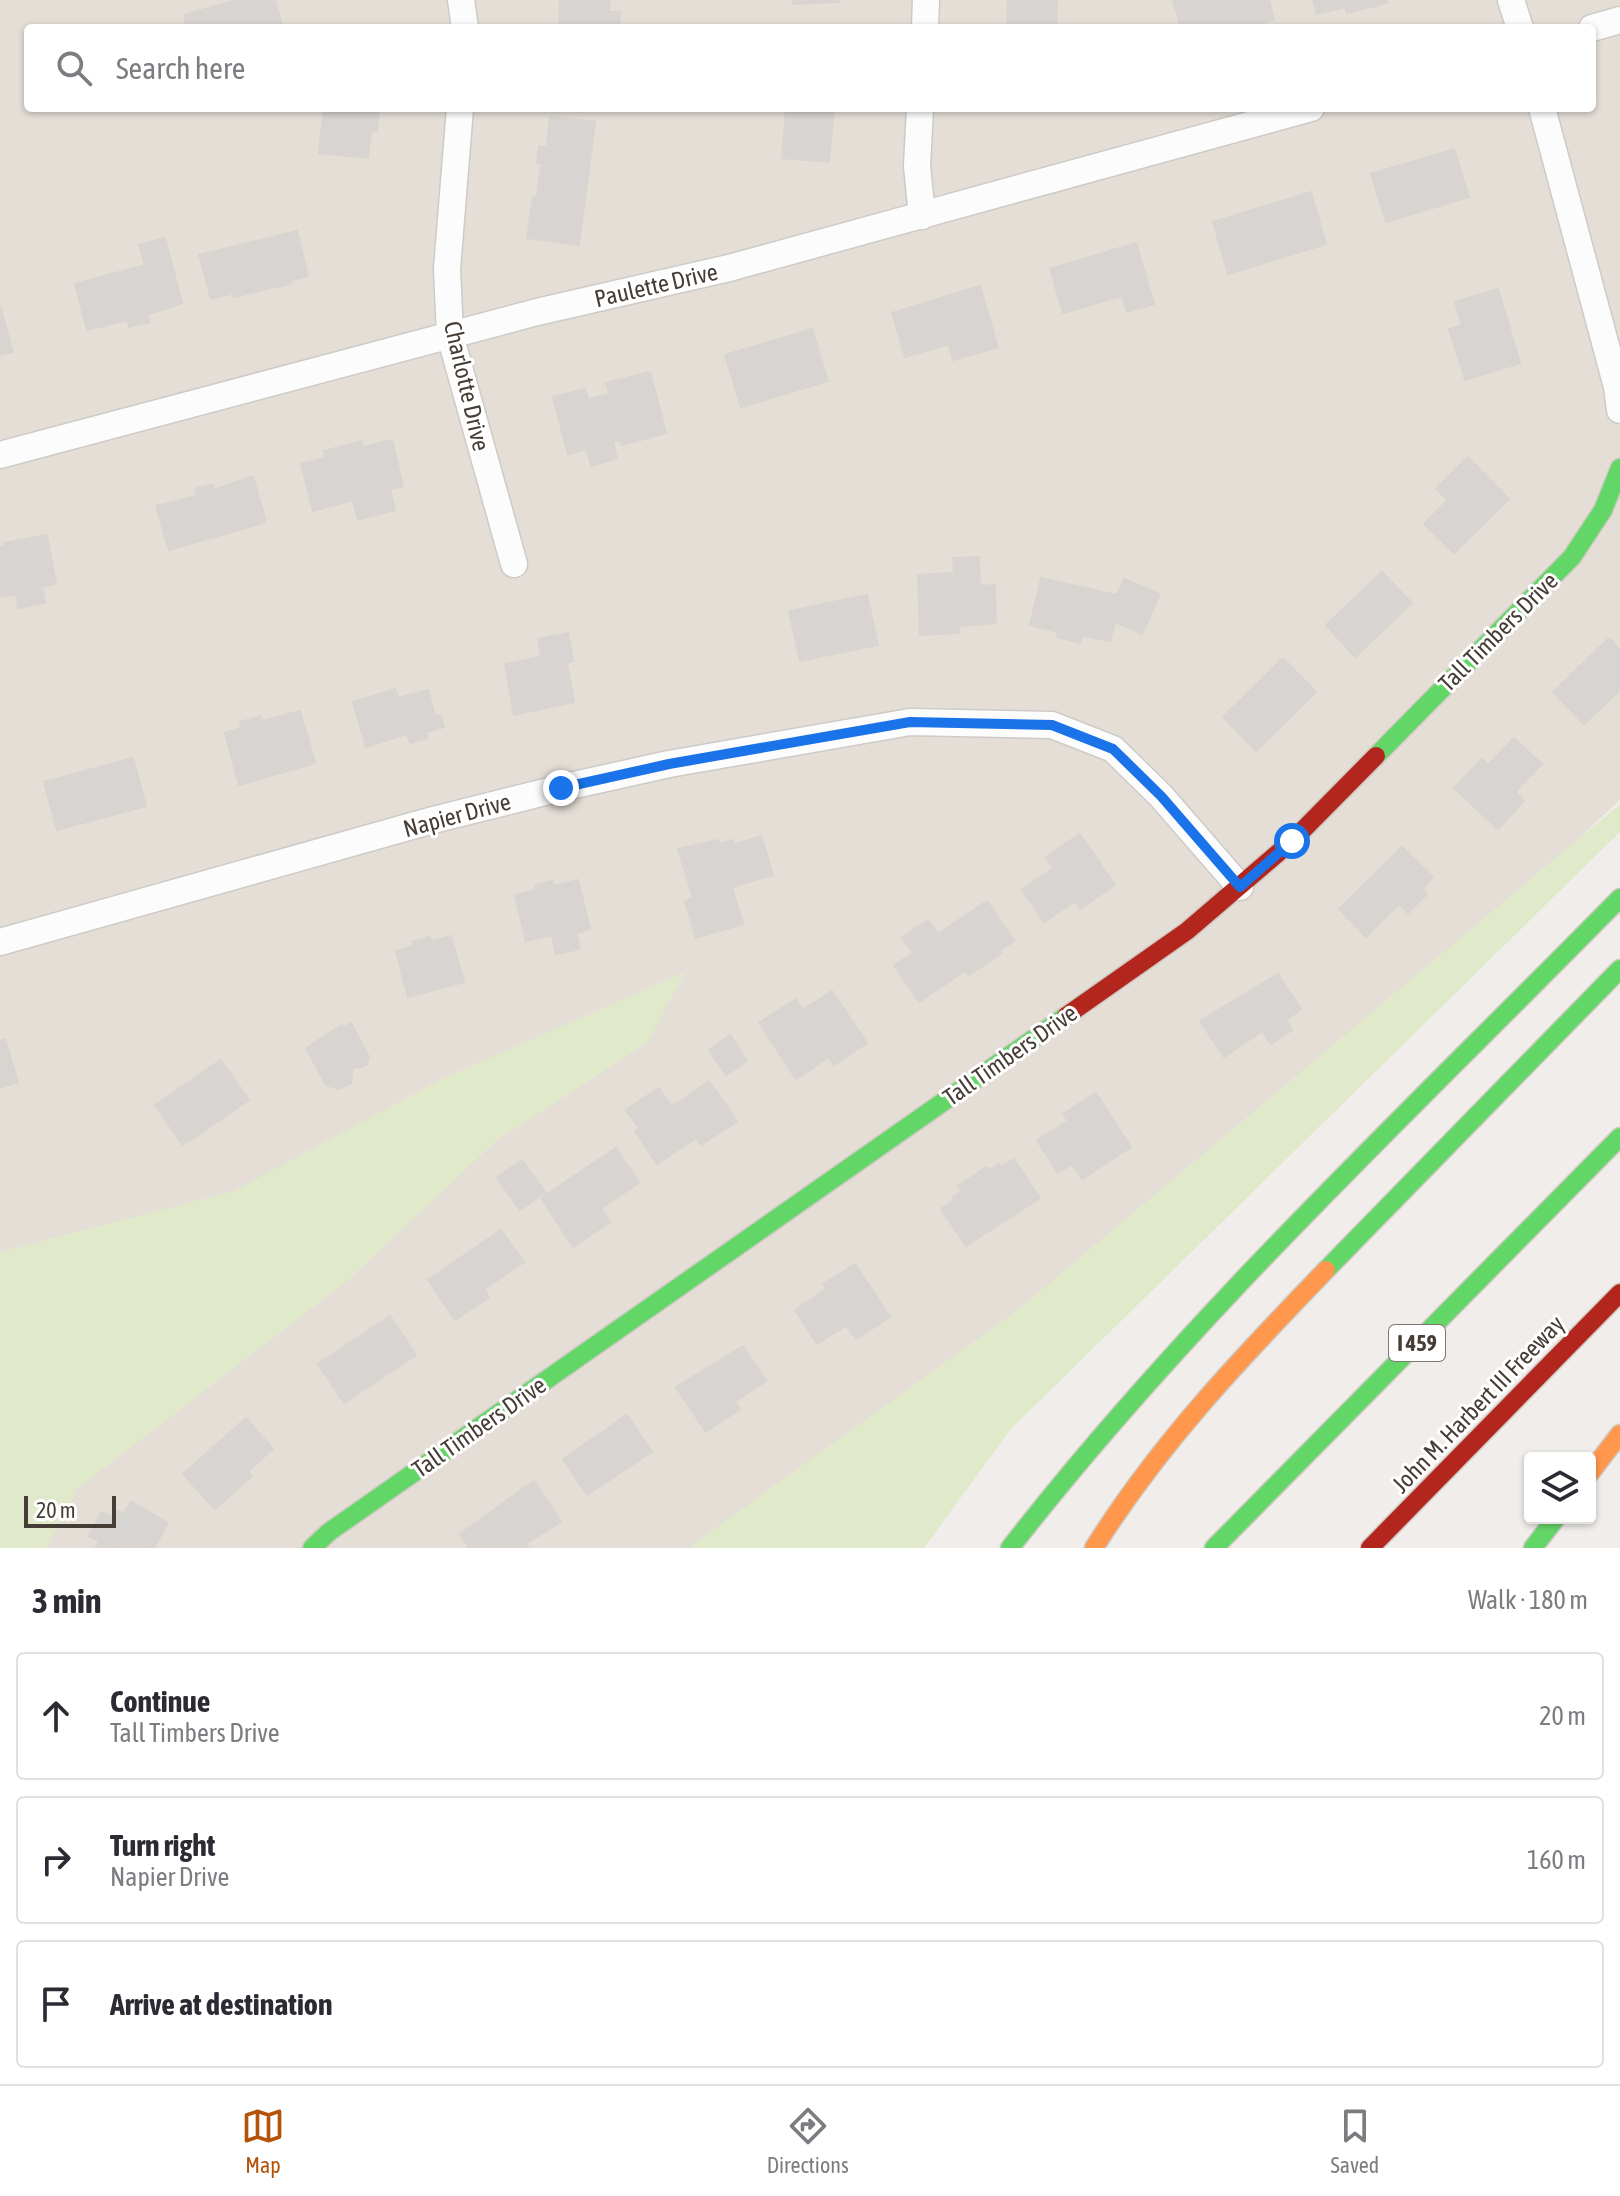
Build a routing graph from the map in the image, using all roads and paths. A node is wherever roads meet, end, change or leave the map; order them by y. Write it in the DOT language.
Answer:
graph roads {
  1 [pos="461,0"];
  2 [pos="926,0"];
  3 [pos="1511,0"];
  4 [pos="1620,20"];
  5 [pos="464,24"];
  6 [pos="925,24"];
  7 [pos="1519,24"];
  8 [pos="1596,27"];
  9 [pos="460,112"];
  10 [pos="920,112"];
  11 [pos="1297,112"];
  12 [pos="1543,112"];
  13 [pos="922,216"];
  14 [pos="450,335"];
  15 [pos="1620,410"];
  16 [pos="0,455"];
  17 [pos="1620,468"];
  18 [pos="514,564"];
  19 [pos="1240,887"];
  20 [pos="1620,898"];
  21 [pos="0,942"];
  22 [pos="1620,969"];
  23 [pos="1620,1137"];
  24 [pos="1620,1293"];
  25 [pos="1620,1434"];
  26 [pos="1596,1465"];
  27 [pos="1551,1524"];
  28 [pos="312,1548"];
  29 [pos="1010,1548"];
  30 [pos="1094,1548"];
  31 [pos="1214,1548"];
  32 [pos="1370,1548"];
  33 [pos="1533,1548"];
  1 -- 5 [label="street"];
  2 -- 6 [label="street"];
  3 -- 7 [label="street"];
  4 -- 8 [label="street"];
  9 -- 14 [label="street, Charlotte Drive"];
  10 -- 13 [label="street"];
  11 -- 13 [label="street, Paulette Drive"];
  12 -- 15 [label="street"];
  13 -- 14 [label="street, Paulette Drive"];
  14 -- 16 [label="street, Paulette Drive"];
  14 -- 18 [label="street, Charlotte Drive"];
  17 -- 19 [label="main road, Tall Timbers Drive"];
  19 -- 21 [label="street, Napier Drive"];
  19 -- 28 [label="main road, Tall Timbers Drive"];
  20 -- 29 [label="main road"];
  22 -- 30 [label="main road"];
  23 -- 31 [label="main road, I 459"];
  24 -- 32 [label="main road, John M. Harbert III Freeway"];
  25 -- 26 [label="main road"];
  27 -- 33 [label="main road"];
}
